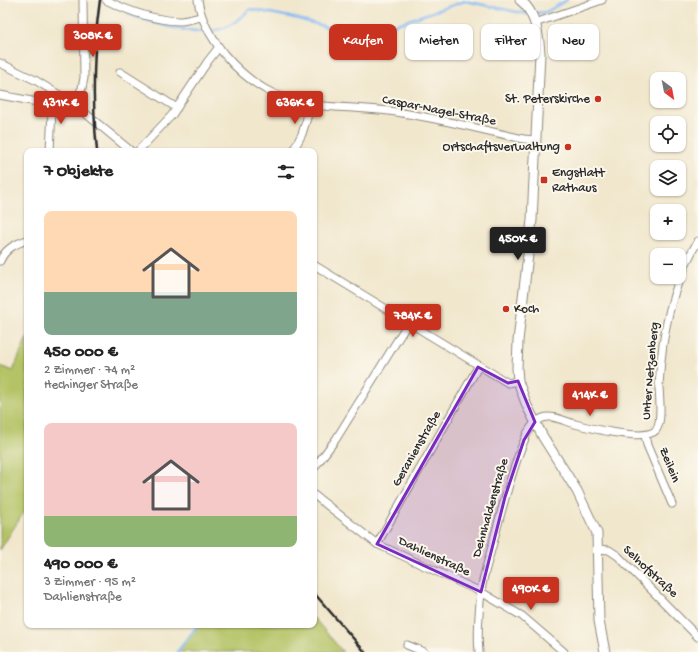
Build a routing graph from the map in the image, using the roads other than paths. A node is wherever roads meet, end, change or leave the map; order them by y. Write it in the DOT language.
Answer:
graph roads {
  1 [pos="83,0"];
  2 [pos="106,0"];
  3 [pos="198,0"];
  4 [pos="602,0"];
  5 [pos="524,3"];
  6 [pos="201,17"];
  7 [pos="535,23"];
  8 [pos="219,47"];
  9 [pos="0,63"];
  10 [pos="120,72"];
  11 [pos="0,95"];
  12 [pos="59,95"];
  13 [pos="74,104"];
  14 [pos="53,105"];
  15 [pos="311,105"];
  16 [pos="177,108"];
  17 [pos="535,140"];
  18 [pos="50,148"];
  19 [pos="127,148"];
  20 [pos="141,148"];
  21 [pos="295,148"];
  22 [pos="24,241"];
  23 [pos="698,241"];
  24 [pos="0,261"];
  25 [pos="317,267"];
  26 [pos="408,323"];
  27 [pos="478,367"];
  28 [pos="518,381"];
  29 [pos="535,422"];
  30 [pos="645,435"];
  31 [pos="317,464"];
  32 [pos="317,497"];
  33 [pos="672,504"];
  34 [pos="377,544"];
  35 [pos="598,549"];
  36 [pos="481,592"];
  37 [pos="698,637"];
  38 [pos="408,645"];
  39 [pos="424,652"];
  40 [pos="479,652"];
  41 [pos="564,652"];
  42 [pos="605,652"];
  1 -- 13 [label="street"];
  2 -- 6 [label="street"];
  3 -- 6 [label="street, Caspar-Nagel-Straße"];
  4 -- 7 [label="street"];
  5 -- 7 [label="street"];
  6 -- 8 [label="street, Caspar-Nagel-Straße"];
  7 -- 17 [label="street"];
  8 -- 15 [label="street, Caspar-Nagel-Straße"];
  8 -- 16 [label="street"];
  9 -- 12 [label="street"];
  10 -- 16 [label="street"];
  11 -- 14 [label="street"];
  12 -- 13 [label="street"];
  12 -- 14 [label="street"];
  13 -- 19 [label="street"];
  14 -- 18 [label="street"];
  15 -- 17 [label="street, Caspar-Nagel-Straße"];
  15 -- 21 [label="street"];
  16 -- 20 [label="street"];
  17 -- 28 [label="street"];
  22 -- 24 [label="street"];
  23 -- 30 [label="street, Unter Netzenberg"];
  25 -- 26 [label="street"];
  26 -- 27 [label="street"];
  26 -- 31 [label="street"];
  27 -- 28 [label="street"];
  27 -- 34 [label="street, Geranienstraße"];
  28 -- 29 [label="street"];
  29 -- 30 [label="street, Unter Netzenberg"];
  29 -- 35 [label="street"];
  29 -- 36 [label="street, Dehnhaldenstraße"];
  30 -- 33 [label="street, Zeilein"];
  32 -- 34 [label="street, Dahlienstraße"];
  34 -- 36 [label="street, Dahlienstraße"];
  35 -- 37 [label="street, Selhofstraße"];
  35 -- 42 [label="street"];
  36 -- 40 [label="street, Dehnhaldenstraße"];
  36 -- 41 [label="street, Dahlienstraße"];
  38 -- 39 [label="street"];
}
